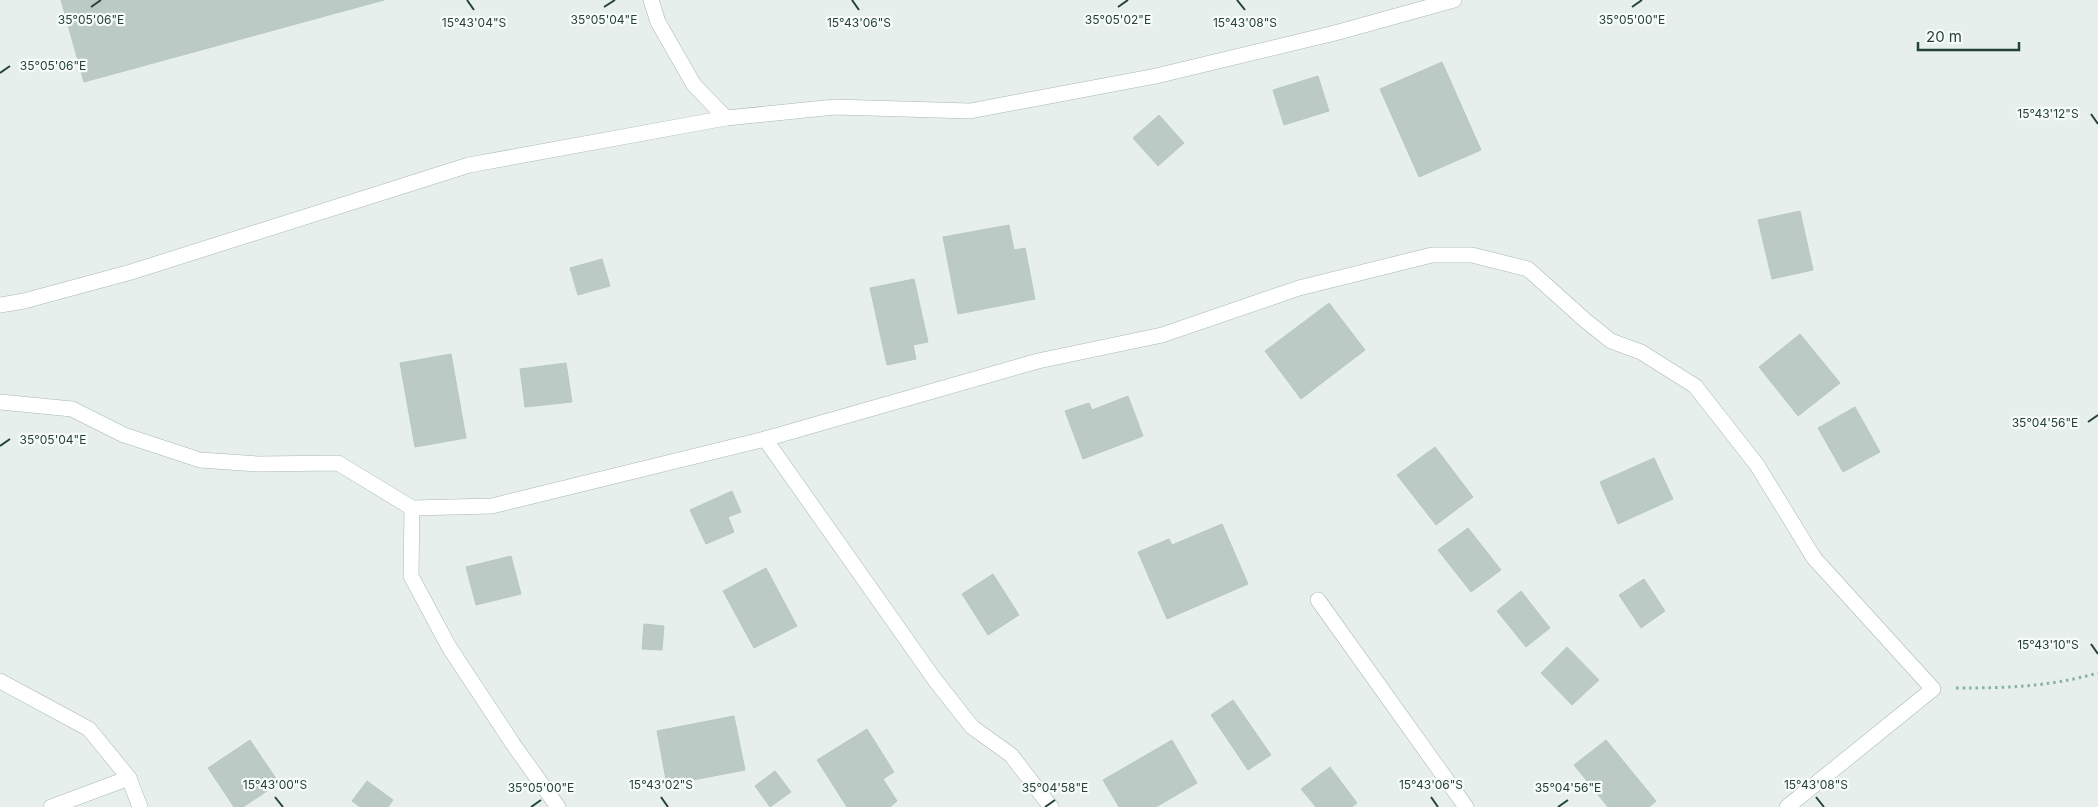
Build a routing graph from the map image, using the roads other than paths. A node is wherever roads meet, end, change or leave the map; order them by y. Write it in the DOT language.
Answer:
graph roads {
  1 [pos="651,0"];
  2 [pos="1454,0"];
  3 [pos="726,118"];
  4 [pos="0,305"];
  5 [pos="0,402"];
  6 [pos="765,439"];
  7 [pos="412,508"];
  8 [pos="1318,600"];
  9 [pos="0,681"];
  10 [pos="129,778"];
  11 [pos="51,807"];
  12 [pos="140,807"];
  13 [pos="558,807"];
  14 [pos="1051,807"];
  15 [pos="1466,807"];
  16 [pos="1787,807"];
  1 -- 3 [label="street"];
  2 -- 3 [label="street"];
  3 -- 4 [label="street"];
  5 -- 7 [label="street"];
  6 -- 7 [label="street"];
  6 -- 14 [label="street"];
  6 -- 16 [label="street"];
  7 -- 13 [label="street"];
  8 -- 15 [label="street"];
  9 -- 10 [label="street"];
  10 -- 11 [label="street"];
  10 -- 12 [label="street"];
}
